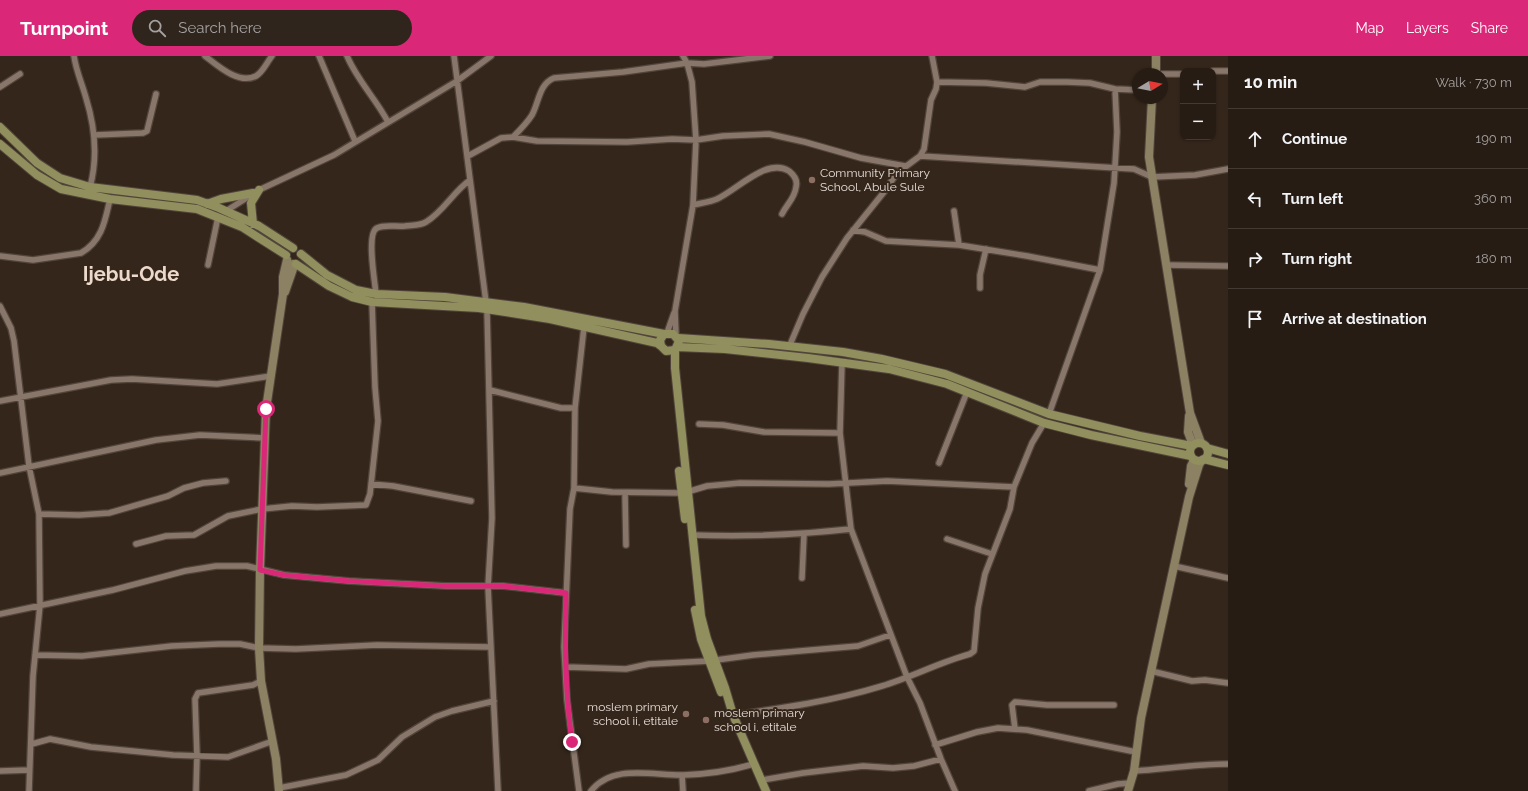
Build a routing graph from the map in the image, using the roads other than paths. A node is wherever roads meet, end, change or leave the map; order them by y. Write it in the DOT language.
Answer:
graph roads {
  1 [pos="74,56"];
  2 [pos="205,56"];
  3 [pos="272,56"];
  4 [pos="319,56"];
  5 [pos="347,56"];
  6 [pos="454,56"];
  7 [pos="491,56"];
  8 [pos="683,56"];
  9 [pos="770,56"];
  10 [pos="932,56"];
  11 [pos="1156,56"];
  12 [pos="687,63"];
  13 [pos="1156,68"];
  14 [pos="1216,71"];
  15 [pos="1228,71"];
  16 [pos="20,74"];
  17 [pos="1168,74"];
  18 [pos="1180,74"];
  19 [pos="457,81"];
  20 [pos="936,82"];
  21 [pos="0,87"];
  22 [pos="1115,89"];
  23 [pos="1132,90"];
  24 [pos="156,94"];
  25 [pos="1152,104"];
  26 [pos="388,122"];
  27 [pos="0,127"];
  28 [pos="94,135"];
  29 [pos="513,137"];
  30 [pos="696,140"];
  31 [pos="355,141"];
  32 [pos="0,144"];
  33 [pos="468,156"];
  34 [pos="920,156"];
  35 [pos="905,166"];
  36 [pos="1115,169"];
  37 [pos="1228,169"];
  38 [pos="1152,177"];
  39 [pos="470,180"];
  40 [pos="90,187"];
  41 [pos="256,192"];
  42 [pos="110,199"];
  43 [pos="207,204"];
  44 [pos="693,205"];
  45 [pos="226,211"];
  46 [pos="954,211"];
  47 [pos="782,214"];
  48 [pos="218,217"];
  49 [pos="253,224"];
  50 [pos="853,230"];
  51 [pos="959,245"];
  52 [pos="293,248"];
  53 [pos="986,249"];
  54 [pos="301,254"];
  55 [pos="0,256"];
  56 [pos="290,260"];
  57 [pos="1166,264"];
  58 [pos="208,265"];
  59 [pos="1228,266"];
  60 [pos="1100,270"];
  61 [pos="980,288"];
  62 [pos="376,294"];
  63 [pos="372,302"];
  64 [pos="0,306"];
  65 [pos="487,306"];
  66 [pos="675,311"];
  67 [pos="584,327"];
  68 [pos="666,334"];
  69 [pos="677,337"];
  70 [pos="789,347"];
  71 [pos="664,349"];
  72 [pos="676,349"];
  73 [pos="842,362"];
  74 [pos="271,376"];
  75 [pos="490,390"];
  76 [pos="966,392"];
  77 [pos="22,398"];
  78 [pos="0,401"];
  79 [pos="575,408"];
  80 [pos="1049,414"];
  81 [pos="1044,423"];
  82 [pos="699,424"];
  83 [pos="840,433"];
  84 [pos="265,438"];
  85 [pos="1198,445"];
  86 [pos="1228,453"];
  87 [pos="1198,459"];
  88 [pos="939,463"];
  89 [pos="1228,465"];
  90 [pos="29,466"];
  91 [pos="0,473"];
  92 [pos="226,481"];
  93 [pos="844,483"];
  94 [pos="371,484"];
  95 [pos="574,488"];
  96 [pos="1014,488"];
  97 [pos="625,493"];
  98 [pos="684,493"];
  99 [pos="471,501"];
  100 [pos="262,509"];
  101 [pos="39,514"];
  102 [pos="851,529"];
  103 [pos="804,534"];
  104 [pos="692,535"];
  105 [pos="946,538"];
  106 [pos="136,544"];
  107 [pos="626,545"];
  108 [pos="992,554"];
  109 [pos="1174,566"];
  110 [pos="260,570"];
  111 [pos="802,578"];
  112 [pos="1228,578"];
  113 [pos="488,587"];
  114 [pos="566,593"];
  115 [pos="40,605"];
  116 [pos="0,614"];
  117 [pos="890,635"];
  118 [pos="491,647"];
  119 [pos="259,648"];
  120 [pos="35,655"];
  121 [pos="712,661"];
  122 [pos="566,667"];
  123 [pos="1151,671"];
  124 [pos="906,677"];
  125 [pos="261,681"];
  126 [pos="1228,683"];
  127 [pos="494,701"];
  128 [pos="1114,705"];
  129 [pos="733,715"];
  130 [pos="1015,729"];
  131 [pos="273,741"];
  132 [pos="32,744"];
  133 [pos="936,746"];
  134 [pos="1136,752"];
  135 [pos="197,756"];
  136 [pos="941,759"];
  137 [pos="1228,764"];
  138 [pos="750,765"];
  139 [pos="30,770"];
  140 [pos="0,771"];
  141 [pos="1134,771"];
  142 [pos="682,775"];
  143 [pos="762,780"];
  144 [pos="1130,787"];
  145 [pos="279,789"];
  146 [pos="29,791"];
  147 [pos="196,791"];
  148 [pos="498,791"];
  149 [pos="579,791"];
  150 [pos="591,791"];
  151 [pos="683,791"];
  152 [pos="761,791"];
  153 [pos="766,791"];
  154 [pos="956,791"];
  155 [pos="1089,791"];
  1 -- 28 [label="street"];
  2 -- 3 [label="street"];
  4 -- 31 [label="street"];
  5 -- 26 [label="street"];
  6 -- 19 [label="street"];
  7 -- 19 [label="street"];
  8 -- 12 [label="street"];
  9 -- 12 [label="street"];
  10 -- 20 [label="street"];
  11 -- 13 [label="street"];
  12 -- 29 [label="street"];
  12 -- 30 [label="street"];
  14 -- 15 [label="street"];
  16 -- 21 [label="street"];
  17 -- 18 [label="street"];
  19 -- 26 [label="street"];
  19 -- 33 [label="street"];
  20 -- 22 [label="street"];
  20 -- 34 [label="street"];
  22 -- 23 [label="street"];
  22 -- 36 [label="street"];
  24 -- 28 [label="street"];
  25 -- 38 [label="street"];
  26 -- 31 [label="street"];
  27 -- 40 [label="main road"];
  28 -- 40 [label="street"];
  29 -- 30 [label="street"];
  29 -- 33 [label="street"];
  30 -- 35 [label="street"];
  30 -- 44 [label="street"];
  31 -- 41 [label="street"];
  32 -- 42 [label="main road"];
  33 -- 39 [label="street"];
  34 -- 35 [label="street"];
  34 -- 36 [label="street"];
  35 -- 50 [label="street"];
  36 -- 38 [label="street"];
  36 -- 60 [label="street"];
  37 -- 38 [label="street"];
  38 -- 57 [label="street"];
  39 -- 62 [label="street"];
  39 -- 65 [label="street"];
  40 -- 43 [label="main road"];
  41 -- 43 [label="main road"];
  41 -- 45 [label="street"];
  41 -- 49 [label="main road"];
  42 -- 48 [label="main road"];
  42 -- 55 [label="street"];
  43 -- 45 [label="main road"];
  44 -- 47 [label="street"];
  44 -- 66 [label="street"];
  45 -- 49 [label="main road"];
  46 -- 51 [label="street"];
  48 -- 56 [label="main road"];
  48 -- 58 [label="street"];
  49 -- 52 [label="main road"];
  50 -- 51 [label="street"];
  50 -- 70 [label="street"];
  51 -- 53 [label="street"];
  52 -- 54 [label="main road"];
  52 -- 56 [label="main road"];
  53 -- 60 [label="street"];
  53 -- 61 [label="street"];
  54 -- 56 [label="main road"];
  54 -- 62 [label="main road"];
  56 -- 63 [label="main road"];
  56 -- 74 [label="street"];
  57 -- 59 [label="street"];
  57 -- 85 [label="street"];
  60 -- 80 [label="street"];
  62 -- 65 [label="main road"];
  63 -- 65 [label="main road"];
  63 -- 94 [label="street"];
  64 -- 77 [label="street"];
  65 -- 67 [label="main road"];
  65 -- 68 [label="main road"];
  65 -- 75 [label="street"];
  66 -- 68 [label="street"];
  66 -- 69 [label="street"];
  67 -- 71 [label="main road"];
  67 -- 79 [label="street"];
  68 -- 69 [label="main road"];
  68 -- 71 [label="main road"];
  69 -- 70 [label="main road"];
  69 -- 72 [label="main road"];
  70 -- 80 [label="main road"];
  71 -- 72 [label="main road"];
  71 -- 98 [label="main road"];
  72 -- 73 [label="main road"];
  72 -- 98 [label="main road"];
  73 -- 76 [label="main road"];
  73 -- 83 [label="street"];
  74 -- 77 [label="street"];
  74 -- 84 [label="street"];
  75 -- 79 [label="street"];
  75 -- 113 [label="street"];
  76 -- 81 [label="main road"];
  76 -- 88 [label="street"];
  77 -- 78 [label="street"];
  77 -- 90 [label="street"];
  79 -- 95 [label="street"];
  80 -- 85 [label="main road"];
  81 -- 87 [label="main road"];
  81 -- 96 [label="street"];
  82 -- 83 [label="street"];
  83 -- 93 [label="street"];
  84 -- 90 [label="street"];
  84 -- 100 [label="street"];
  85 -- 86 [label="main road"];
  85 -- 87 [label="main road"];
  85 -- 87 [label="main road"];
  87 -- 89 [label="main road"];
  87 -- 109 [label="street"];
  90 -- 91 [label="street"];
  90 -- 101 [label="street"];
  92 -- 101 [label="street"];
  93 -- 96 [label="street"];
  93 -- 98 [label="street"];
  93 -- 102 [label="street"];
  94 -- 99 [label="street"];
  94 -- 100 [label="street"];
  95 -- 97 [label="street"];
  95 -- 114 [label="street"];
  96 -- 108 [label="street"];
  97 -- 98 [label="street"];
  97 -- 107 [label="street"];
  98 -- 104 [label="main road"];
  98 -- 121 [label="main road"];
  100 -- 106 [label="street"];
  100 -- 110 [label="street"];
  101 -- 115 [label="street"];
  102 -- 103 [label="street"];
  102 -- 117 [label="street"];
  103 -- 104 [label="street"];
  103 -- 111 [label="street"];
  104 -- 121 [label="main road"];
  105 -- 108 [label="street"];
  108 -- 124 [label="street"];
  109 -- 112 [label="street"];
  109 -- 123 [label="street"];
  110 -- 113 [label="street"];
  110 -- 115 [label="street"];
  110 -- 119 [label="street"];
  113 -- 114 [label="street"];
  113 -- 118 [label="street"];
  114 -- 122 [label="street"];
  115 -- 116 [label="street"];
  115 -- 120 [label="street"];
  117 -- 121 [label="street"];
  117 -- 124 [label="street"];
  118 -- 119 [label="street"];
  118 -- 127 [label="street"];
  119 -- 120 [label="street"];
  119 -- 125 [label="street"];
  120 -- 132 [label="street"];
  121 -- 122 [label="street"];
  121 -- 129 [label="main road"];
  121 -- 138 [label="main road"];
  122 -- 149 [label="street"];
  123 -- 126 [label="street"];
  123 -- 134 [label="street"];
  124 -- 129 [label="street"];
  124 -- 133 [label="street"];
  125 -- 131 [label="street"];
  125 -- 135 [label="street"];
  127 -- 145 [label="street"];
  127 -- 148 [label="street"];
  128 -- 130 [label="street"];
  129 -- 143 [label="main road"];
  130 -- 133 [label="street"];
  130 -- 134 [label="street"];
  131 -- 135 [label="street"];
  131 -- 145 [label="street"];
  132 -- 135 [label="street"];
  132 -- 139 [label="street"];
  133 -- 136 [label="street"];
  134 -- 141 [label="street"];
  135 -- 147 [label="street"];
  136 -- 143 [label="street"];
  136 -- 154 [label="street"];
  137 -- 141 [label="street"];
  138 -- 142 [label="street"];
  138 -- 152 [label="main road"];
  139 -- 140 [label="street"];
  139 -- 146 [label="street"];
  141 -- 144 [label="street"];
  142 -- 150 [label="street"];
  142 -- 151 [label="street"];
  143 -- 153 [label="main road"];
  144 -- 155 [label="street"];
}
